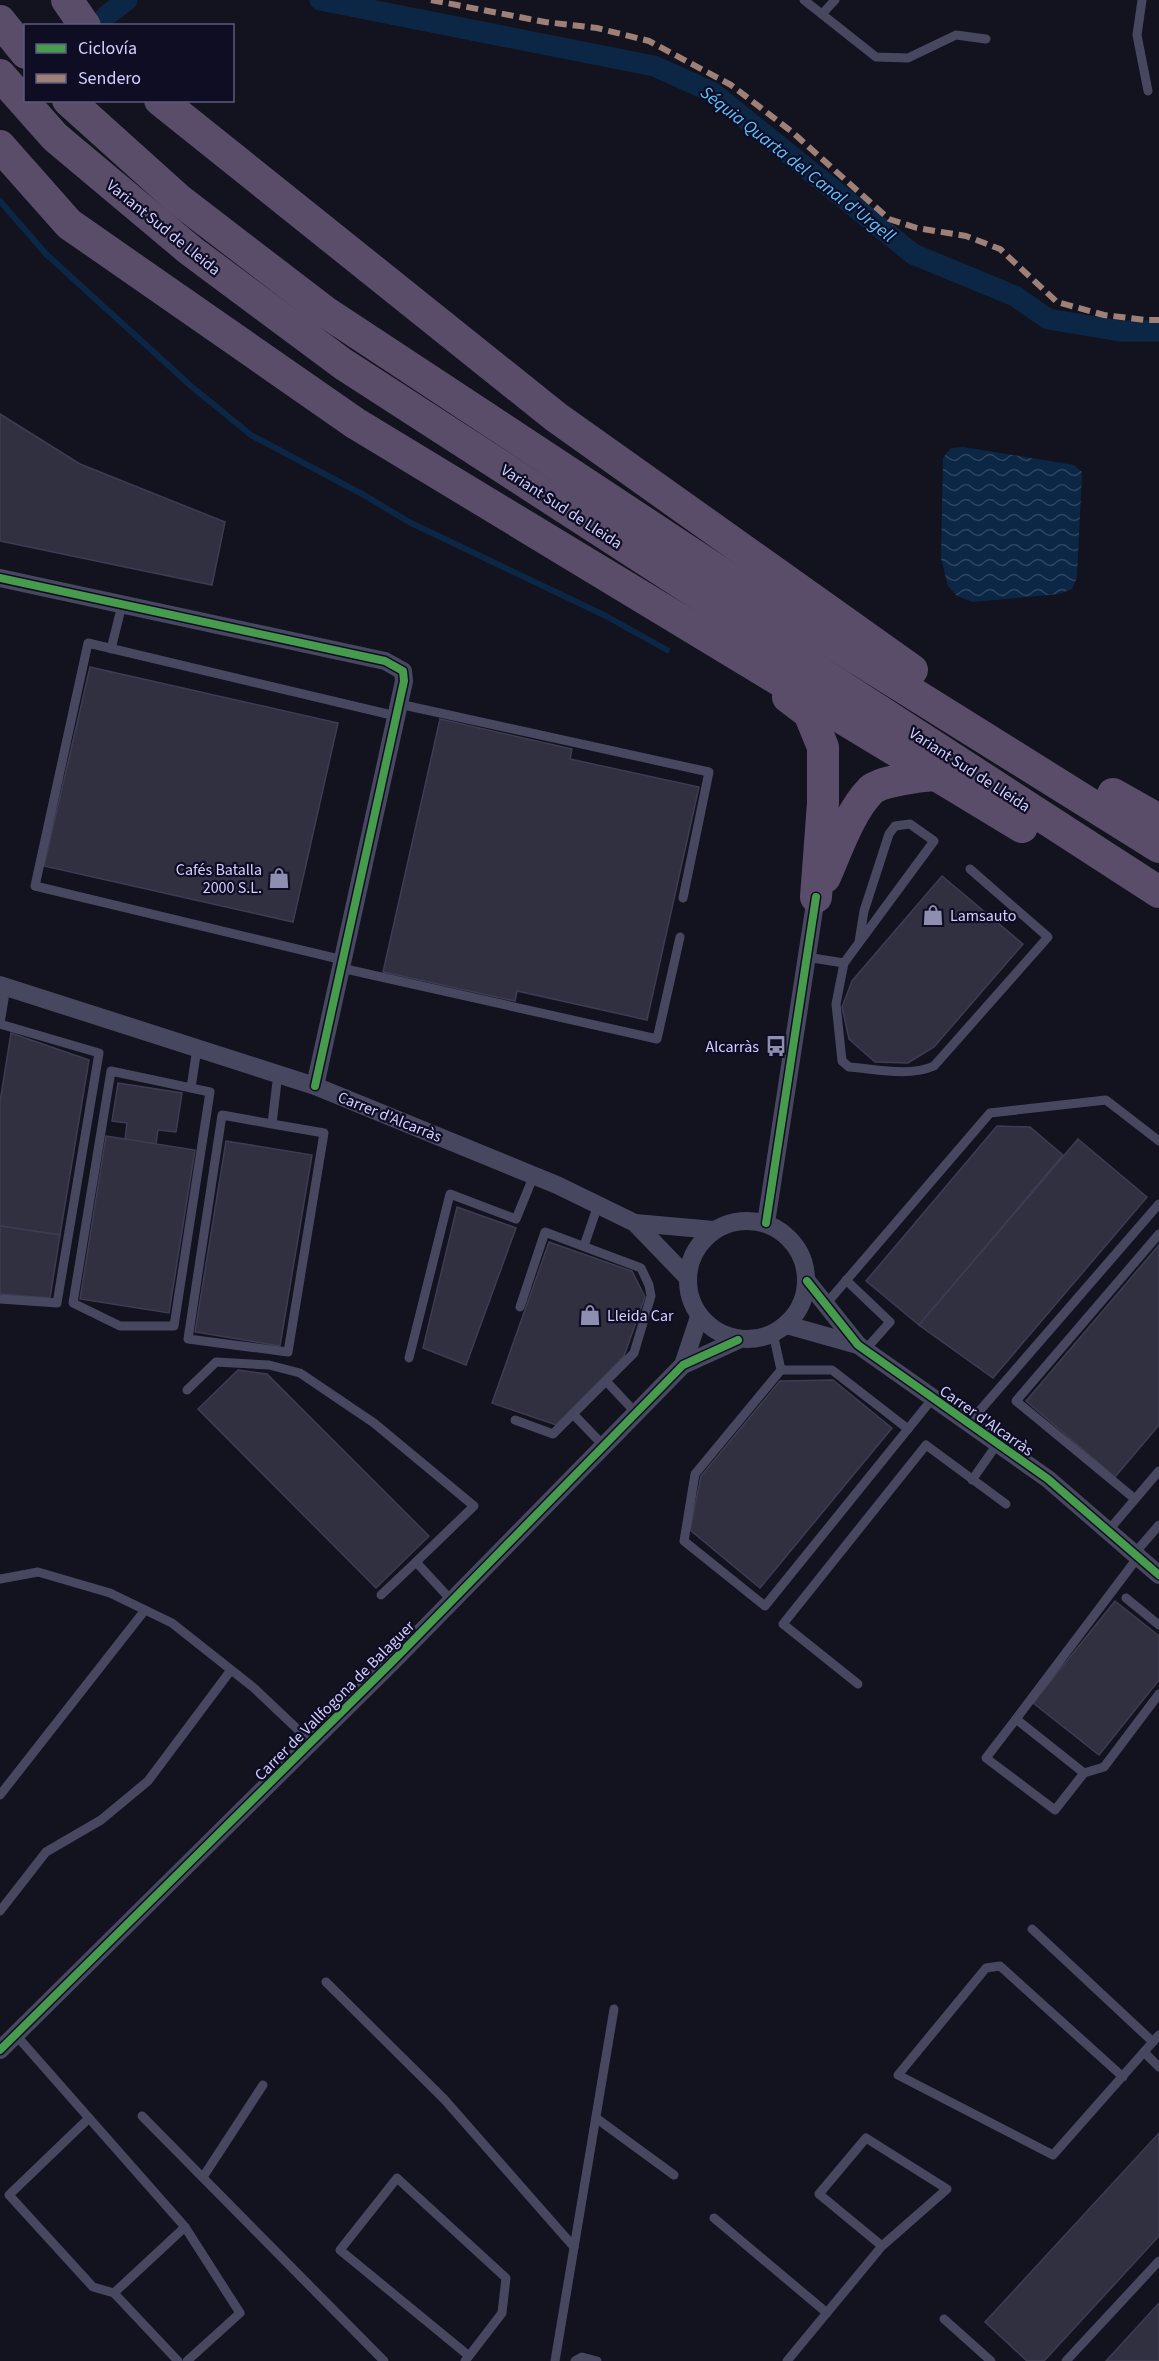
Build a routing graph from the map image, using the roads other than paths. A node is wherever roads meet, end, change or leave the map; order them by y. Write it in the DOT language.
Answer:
graph roads {
  1 [pos="67,0"];
  2 [pos="804,0"];
  3 [pos="835,0"];
  4 [pos="1142,0"];
  5 [pos="822,14"];
  6 [pos="0,21"];
  7 [pos="83,24"];
  8 [pos="986,39"];
  9 [pos="24,51"];
  10 [pos="0,75"];
  11 [pos="1148,91"];
  12 [pos="24,101"];
  13 [pos="25,102"];
  14 [pos="70,102"];
  15 [pos="162,102"];
  16 [pos="0,146"];
  17 [pos="0,578"];
  18 [pos="122,604"];
  19 [pos="726,648"];
  20 [pos="111,649"];
  21 [pos="398,710"];
  22 [pos="977,716"];
  23 [pos="935,775"];
  24 [pos="1159,820"];
  25 [pos="1159,847"];
  26 [pos="970,869"];
  27 [pos="1159,892"];
  28 [pos="816,897"];
  29 [pos="683,898"];
  30 [pos="1159,911"];
  31 [pos="680,938"];
  32 [pos="859,942"];
  33 [pos="806,957"];
  34 [pos="844,963"];
  35 [pos="342,964"];
  36 [pos="3,986"];
  37 [pos="0,1024"];
  38 [pos="197,1048"];
  39 [pos="278,1073"];
  40 [pos="315,1086"];
  41 [pos="191,1088"];
  42 [pos="272,1124"];
  43 [pos="1159,1141"];
  44 [pos="534,1175"];
  45 [pos="1159,1204"];
  46 [pos="598,1205"];
  47 [pos="635,1223"];
  48 [pos="766,1223"];
  49 [pos="714,1230"];
  50 [pos="1159,1234"];
  51 [pos="584,1246"];
  52 [pos="687,1277"];
  53 [pos="846,1280"];
  54 [pos="807,1281"];
  55 [pos="0,1299"];
  56 [pos="826,1304"];
  57 [pos="520,1307"];
  58 [pos="699,1317"];
  59 [pos="780,1329"];
  60 [pos="738,1340"];
  61 [pos="862,1347"];
  62 [pos="409,1358"];
  63 [pos="683,1365"];
  64 [pos="781,1370"];
  65 [pos="606,1381"];
  66 [pos="187,1390"];
  67 [pos="933,1398"];
  68 [pos="636,1413"];
  69 [pos="573,1414"];
  70 [pos="515,1420"];
  71 [pos="969,1423"];
  72 [pos="908,1429"];
  73 [pos="998,1443"];
  74 [pos="604,1446"];
  75 [pos="1159,1471"];
  76 [pos="972,1480"];
  77 [pos="1136,1499"];
  78 [pos="1006,1504"];
  79 [pos="1159,1525"];
  80 [pos="1108,1531"];
  81 [pos="1136,1556"];
  82 [pos="416,1562"];
  83 [pos="1159,1575"];
  84 [pos="0,1579"];
  85 [pos="381,1596"];
  86 [pos="1126,1598"];
  87 [pos="452,1601"];
  88 [pos="145,1610"];
  89 [pos="1159,1624"];
  90 [pos="231,1670"];
  91 [pos="858,1684"];
  92 [pos="1159,1694"];
  93 [pos="1016,1719"];
  94 [pos="311,1742"];
  95 [pos="1084,1773"];
  96 [pos="0,1795"];
  97 [pos="0,1911"];
  98 [pos="1032,1929"];
  99 [pos="326,1982"];
  100 [pos="614,2009"];
  101 [pos="15,2034"];
  102 [pos="1156,2038"];
  103 [pos="0,2050"];
  104 [pos="1144,2052"];
  105 [pos="1159,2067"];
  106 [pos="1123,2076"];
  107 [pos="263,2085"];
  108 [pos="142,2116"];
  109 [pos="89,2118"];
  110 [pos="596,2118"];
  111 [pos="674,2175"];
  112 [pos="203,2177"];
  113 [pos="714,2218"];
  114 [pos="185,2227"];
  115 [pos="882,2246"];
  116 [pos="574,2247"];
  117 [pos="1159,2261"];
  118 [pos="114,2293"];
  119 [pos="827,2313"];
  120 [pos="944,2319"];
  121 [pos="467,2358"];
  122 [pos="178,2361"];
  123 [pos="187,2361"];
  124 [pos="384,2361"];
  125 [pos="555,2361"];
  126 [pos="575,2361"];
  127 [pos="597,2361"];
  128 [pos="787,2361"];
  129 [pos="991,2361"];
  130 [pos="1066,2361"];
  1 -- 7 [label="highway"];
  2 -- 5 [label="lane"];
  3 -- 5 [label="lane"];
  4 -- 11 [label="lane"];
  5 -- 8 [label="lane"];
  6 -- 9 [label="highway"];
  10 -- 12 [label="highway, Variant Sud de Lleida"];
  13 -- 27 [label="highway, Variant Sud de Lleida"];
  14 -- 25 [label="highway, Variant Sud de Lleida"];
  15 -- 22 [label="highway"];
  16 -- 19 [label="highway"];
  17 -- 18 [label="street"];
  18 -- 20 [label="lane"];
  18 -- 21 [label="street"];
  19 -- 23 [label="highway"];
  19 -- 28 [label="highway"];
  20 -- 21 [label="lane"];
  20 -- 35 [label="lane"];
  21 -- 29 [label="lane"];
  21 -- 35 [label="street"];
  22 -- 24 [label="highway"];
  22 -- 25 [label="highway"];
  23 -- 28 [label="highway"];
  23 -- 30 [label="highway"];
  26 -- 34 [label="lane"];
  28 -- 33 [label="street"];
  31 -- 35 [label="lane"];
  32 -- 32 [label="lane"];
  32 -- 34 [label="lane"];
  33 -- 34 [label="lane"];
  33 -- 48 [label="street"];
  35 -- 40 [label="street"];
  36 -- 37 [label="lane"];
  36 -- 38 [label="street, Carrer d'Alcarràs"];
  37 -- 55 [label="lane"];
  38 -- 39 [label="street, Carrer d'Alcarràs"];
  38 -- 41 [label="lane"];
  39 -- 40 [label="street, Carrer d'Alcarràs"];
  39 -- 42 [label="lane"];
  40 -- 44 [label="street, Carrer d'Alcarràs"];
  41 -- 41 [label="lane"];
  42 -- 42 [label="lane"];
  43 -- 53 [label="lane"];
  44 -- 46 [label="street, Carrer d'Alcarràs"];
  44 -- 62 [label="lane"];
  45 -- 71 [label="lane"];
  46 -- 47 [label="street, Carrer d'Alcarràs"];
  46 -- 51 [label="lane"];
  47 -- 49 [label="street, Carrer d'Alcarràs"];
  47 -- 52 [label="street, Carrer d'Alcarràs"];
  48 -- 49 [label="street"];
  48 -- 54 [label="street"];
  49 -- 52 [label="street"];
  50 -- 77 [label="lane"];
  51 -- 57 [label="lane"];
  51 -- 65 [label="lane"];
  52 -- 58 [label="street"];
  53 -- 56 [label="lane"];
  53 -- 61 [label="lane"];
  54 -- 56 [label="street, Carrer d'Alcarràs"];
  54 -- 59 [label="street"];
  56 -- 61 [label="street, Carrer d'Alcarràs"];
  58 -- 60 [label="street"];
  58 -- 63 [label="street"];
  59 -- 60 [label="street"];
  59 -- 61 [label="street, Carrer d'Alcarràs"];
  59 -- 64 [label="lane"];
  60 -- 63 [label="street"];
  61 -- 67 [label="street, Carrer d'Alcarràs"];
  63 -- 68 [label="street, Carrer de Vallfogona de Balaguer"];
  64 -- 72 [label="lane"];
  64 -- 72 [label="lane"];
  65 -- 68 [label="lane"];
  65 -- 69 [label="lane"];
  66 -- 82 [label="lane"];
  67 -- 71 [label="street, Carrer d'Alcarràs"];
  67 -- 72 [label="lane"];
  68 -- 74 [label="street, Carrer de Vallfogona de Balaguer"];
  69 -- 70 [label="lane"];
  69 -- 74 [label="lane"];
  71 -- 73 [label="street, Carrer d'Alcarràs"];
  73 -- 76 [label="lane"];
  73 -- 80 [label="street, Carrer d'Alcarràs"];
  74 -- 87 [label="street, Carrer de Vallfogona de Balaguer"];
  75 -- 77 [label="lane"];
  76 -- 78 [label="lane"];
  76 -- 91 [label="lane"];
  77 -- 80 [label="lane"];
  79 -- 81 [label="lane"];
  80 -- 81 [label="street, Carrer d'Alcarràs"];
  81 -- 83 [label="street, Carrer d'Alcarràs"];
  81 -- 93 [label="lane"];
  82 -- 85 [label="lane"];
  82 -- 87 [label="lane"];
  84 -- 88 [label="lane"];
  86 -- 89 [label="lane"];
  87 -- 94 [label="street, Carrer de Vallfogona de Balaguer"];
  88 -- 90 [label="lane"];
  88 -- 96 [label="lane"];
  90 -- 94 [label="lane"];
  90 -- 97 [label="lane"];
  92 -- 95 [label="lane"];
  93 -- 95 [label="lane"];
  93 -- 95 [label="lane"];
  94 -- 101 [label="street, Carrer de Vallfogona de Balaguer"];
  98 -- 102 [label="lane"];
  99 -- 116 [label="lane"];
  100 -- 110 [label="lane"];
  101 -- 103 [label="street, Carrer de Vallfogona de Balaguer"];
  101 -- 109 [label="lane"];
  102 -- 104 [label="lane"];
  104 -- 105 [label="lane"];
  104 -- 106 [label="lane"];
  106 -- 106 [label="lane"];
  107 -- 112 [label="lane"];
  108 -- 112 [label="lane"];
  109 -- 114 [label="lane"];
  109 -- 118 [label="lane"];
  110 -- 111 [label="lane"];
  110 -- 116 [label="lane"];
  112 -- 124 [label="lane"];
  113 -- 119 [label="lane"];
  114 -- 118 [label="lane"];
  114 -- 123 [label="lane"];
  115 -- 115 [label="lane"];
  115 -- 119 [label="lane"];
  116 -- 125 [label="lane"];
  117 -- 130 [label="lane"];
  118 -- 122 [label="lane"];
  119 -- 128 [label="lane"];
  120 -- 129 [label="lane"];
  121 -- 121 [label="lane"];
  126 -- 127 [label="lane"];
}
